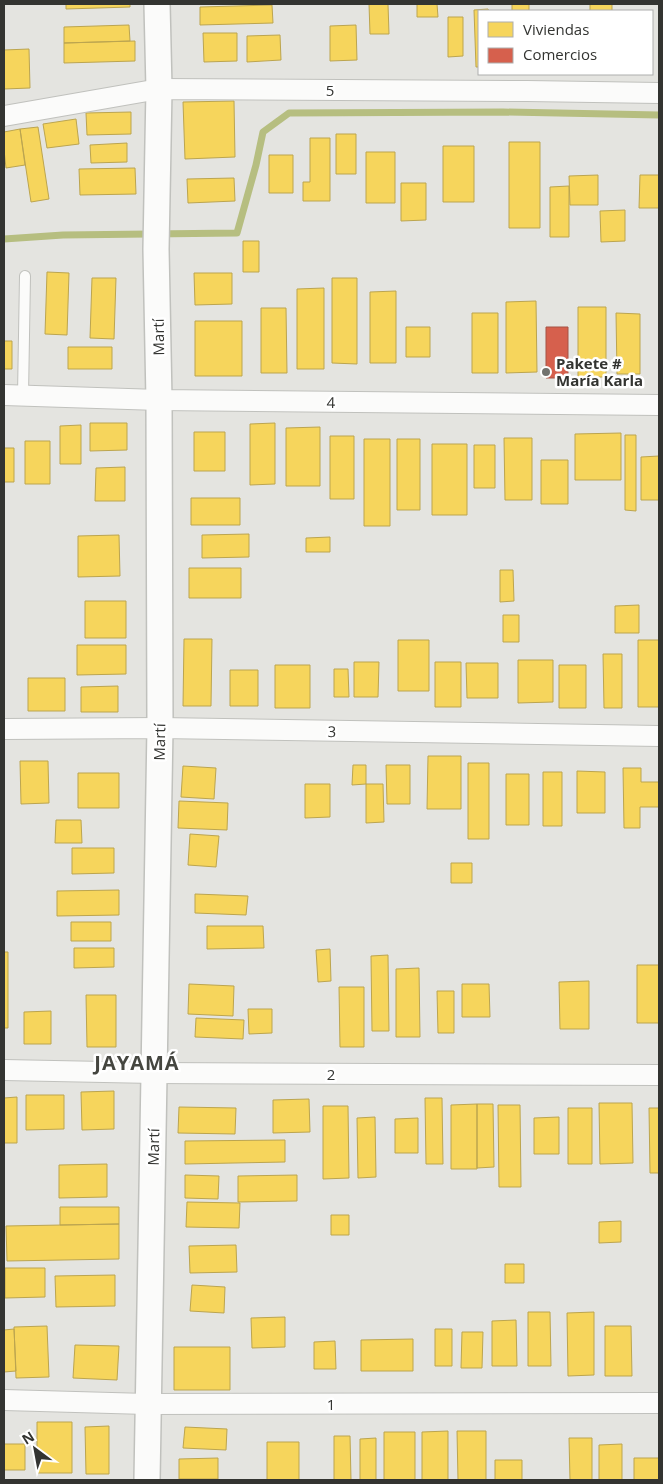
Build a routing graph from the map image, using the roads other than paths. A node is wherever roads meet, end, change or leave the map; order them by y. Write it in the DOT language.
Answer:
graph roads {
  1 [pos="158,4"];
  2 [pos="159,89"];
  3 [pos="659,93"];
  4 [pos="4,116"];
  5 [pos="25,276"];
  6 [pos="13,395"];
  7 [pos="159,400"];
  8 [pos="659,405"];
  9 [pos="160,728"];
  10 [pos="4,729"];
  11 [pos="659,736"];
  12 [pos="4,1070"];
  13 [pos="154,1073"];
  14 [pos="659,1075"];
  15 [pos="4,1400"];
  16 [pos="659,1403"];
  17 [pos="147,1404"];
  18 [pos="147,1480"];
  1 -- 2 [label="street, Martí"];
  2 -- 3 [label="street, 5"];
  2 -- 4 [label="street, 5"];
  2 -- 7 [label="street, Martí"];
  5 -- 6 [label="lane"];
  6 -- 7 [label="street, 4"];
  7 -- 8 [label="street, 4"];
  7 -- 9 [label="street, Martí"];
  9 -- 10 [label="street, 3"];
  9 -- 11 [label="street, 3"];
  9 -- 13 [label="street, Martí"];
  12 -- 13 [label="street, 2"];
  13 -- 14 [label="street, 2"];
  13 -- 17 [label="street, Martí"];
  15 -- 17 [label="street, 1"];
  16 -- 17 [label="street, 1"];
  17 -- 18 [label="street, Martí"];
}
